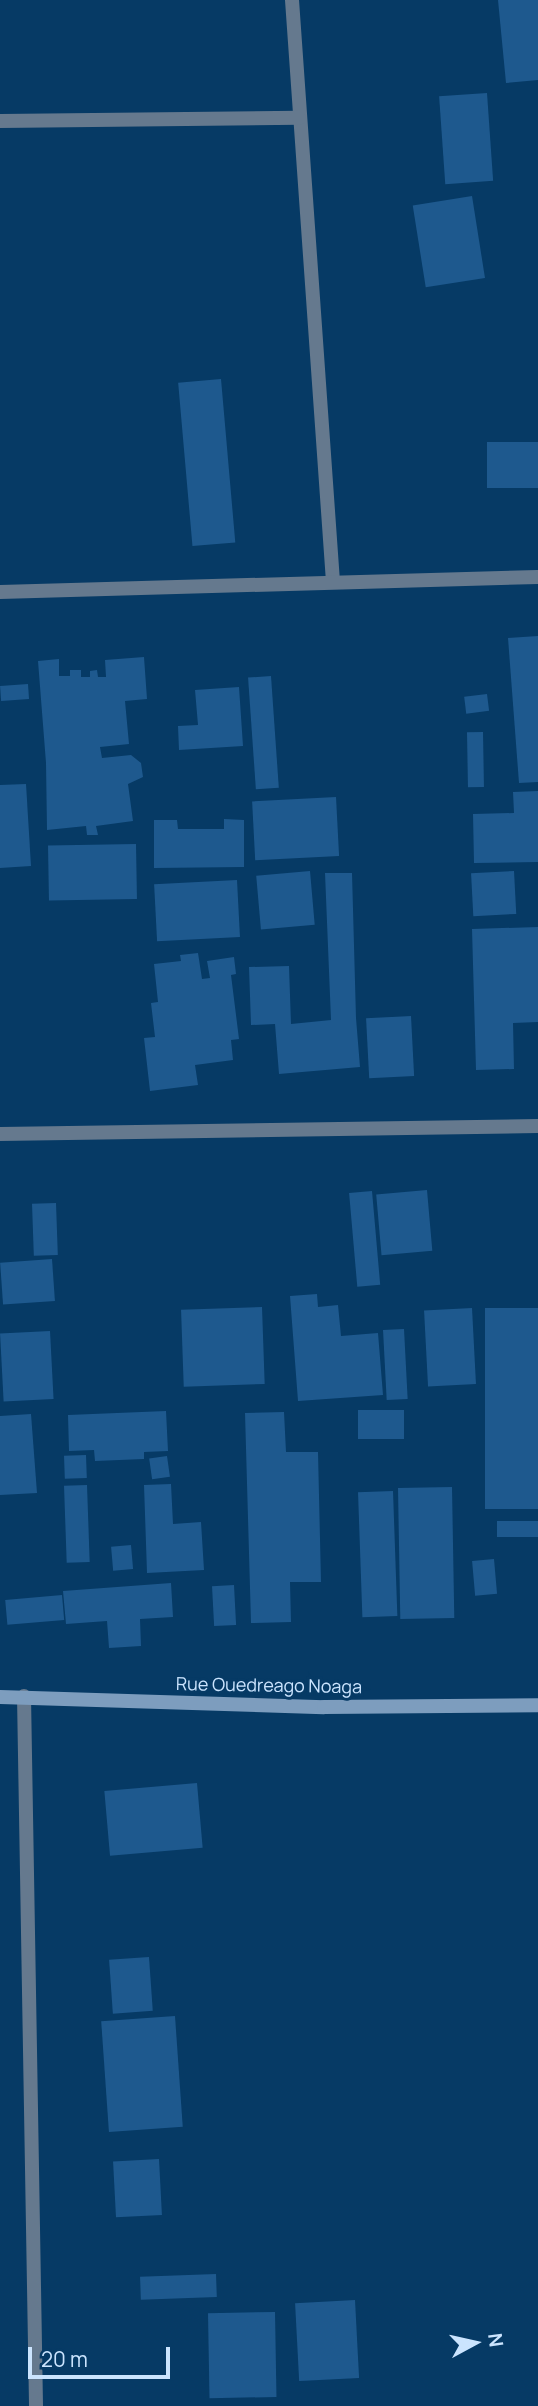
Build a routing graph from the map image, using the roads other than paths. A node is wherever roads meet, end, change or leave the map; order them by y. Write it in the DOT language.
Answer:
graph roads {
  1 [pos="292,0"];
  2 [pos="299,118"];
  3 [pos="0,121"];
  4 [pos="538,577"];
  5 [pos="332,582"];
  6 [pos="0,592"];
  7 [pos="538,1126"];
  8 [pos="0,1134"];
  9 [pos="24,1696"];
  10 [pos="0,1697"];
  11 [pos="538,1705"];
  12 [pos="36,2406"];
  1 -- 2 [label="street"];
  2 -- 3 [label="street"];
  2 -- 5 [label="street"];
  4 -- 5 [label="street"];
  5 -- 6 [label="street"];
  7 -- 8 [label="street"];
  9 -- 10 [label="street, Rue Ouedreago Noaga"];
  9 -- 11 [label="street, Rue Ouedreago Noaga"];
  9 -- 12 [label="street"];
}
